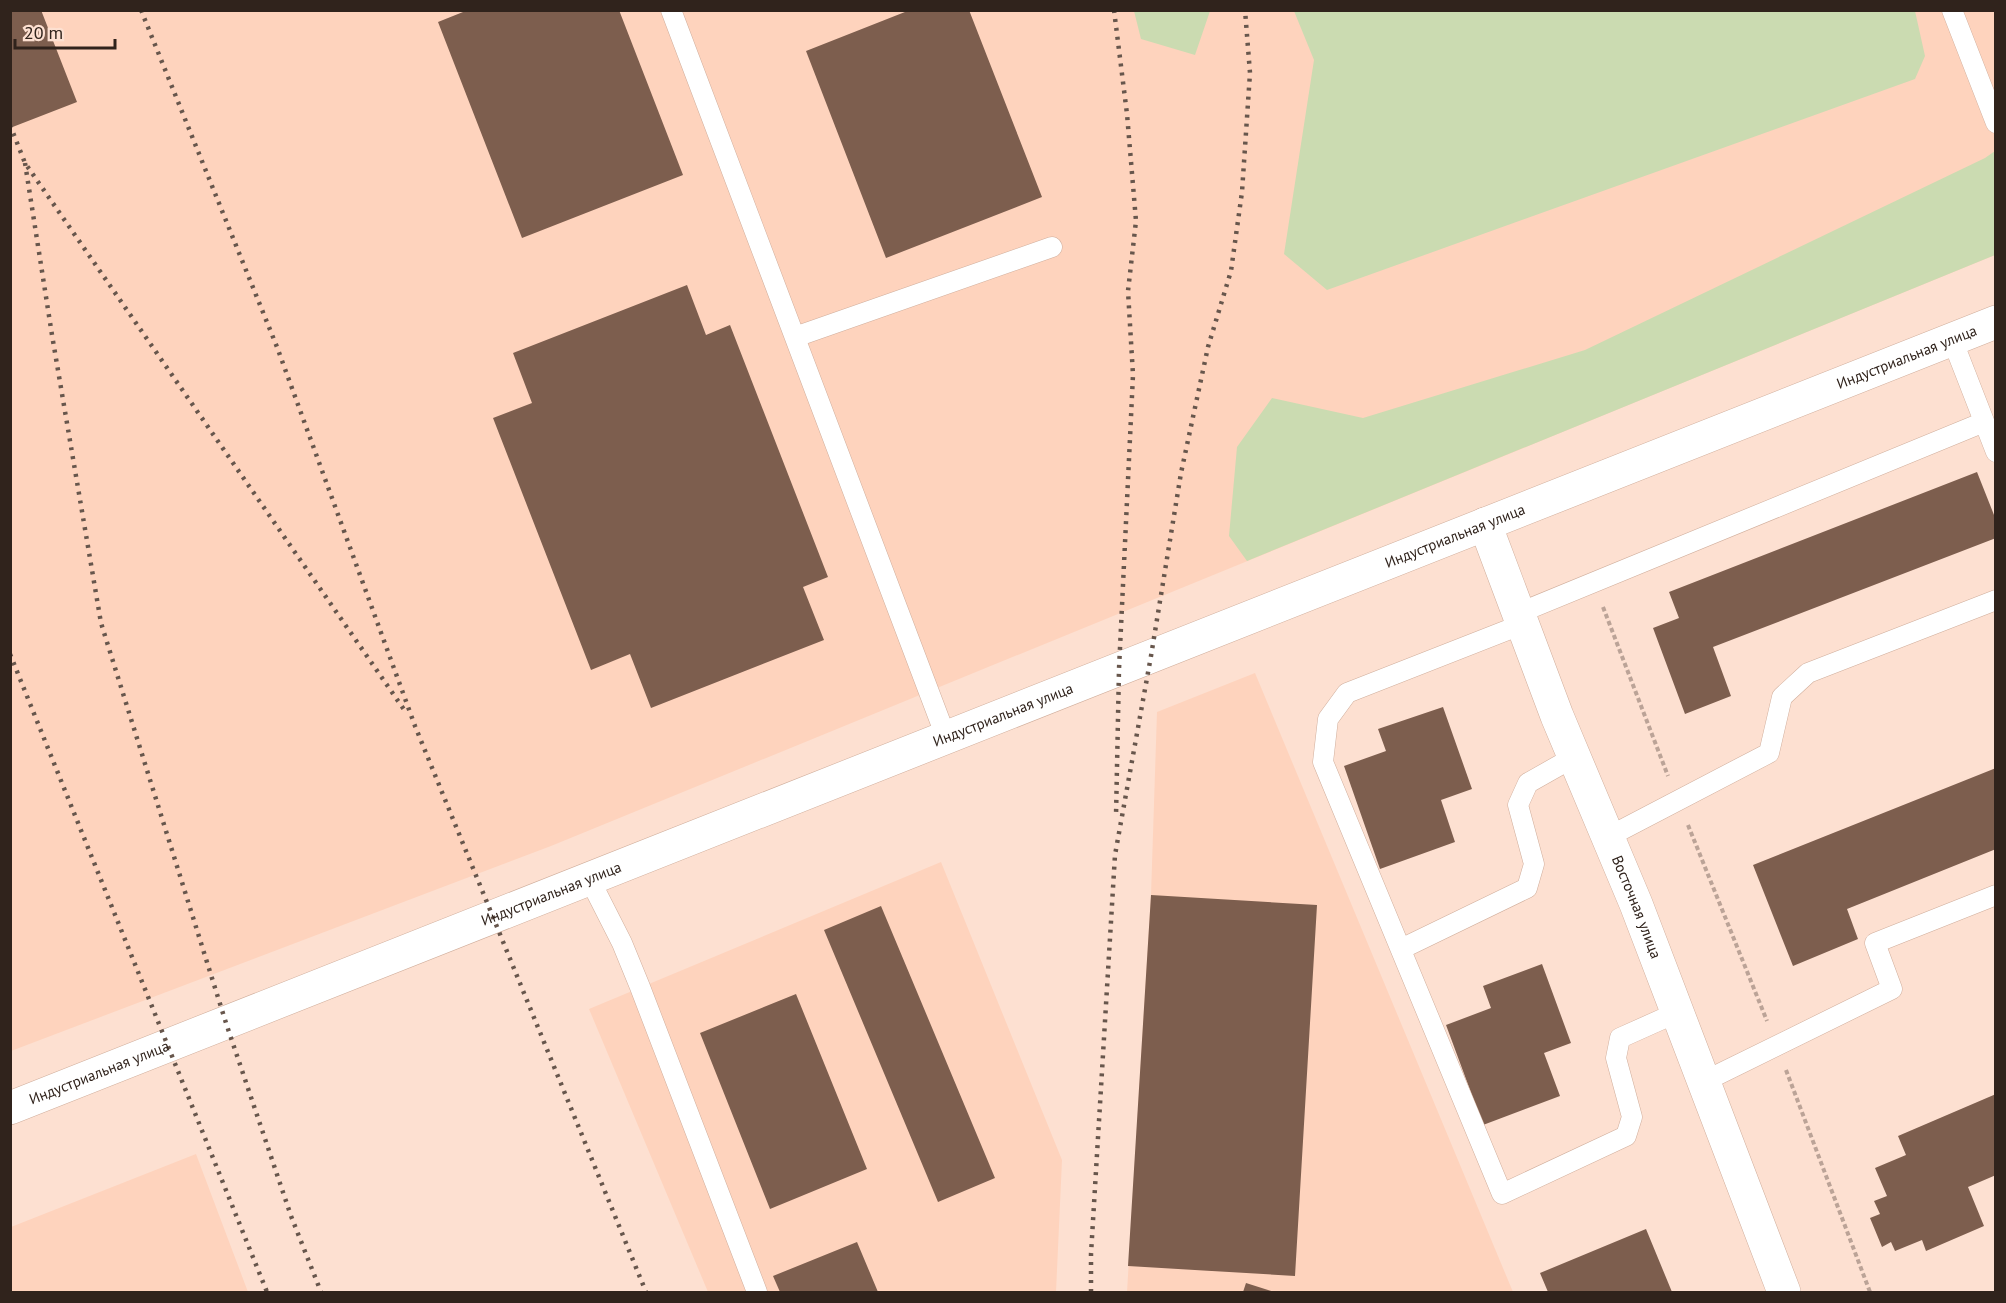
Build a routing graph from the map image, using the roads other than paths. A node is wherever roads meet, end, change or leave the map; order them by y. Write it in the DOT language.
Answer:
graph roads {
  1 [pos="671,10"];
  2 [pos="1952,10"];
  3 [pos="1995,123"];
  4 [pos="1052,247"];
  5 [pos="1995,322"];
  6 [pos="795,337"];
  7 [pos="1952,339"];
  8 [pos="1984,422"];
  9 [pos="1995,452"];
  10 [pos="1485,524"];
  11 [pos="1995,600"];
  12 [pos="1521,618"];
  13 [pos="946,737"];
  14 [pos="1574,757"];
  15 [pos="1608,837"];
  16 [pos="589,878"];
  17 [pos="1995,895"];
  18 [pos="1401,949"];
  19 [pos="1678,1012"];
  20 [pos="1705,1081"];
  21 [pos="10,1108"];
  22 [pos="757,1293"];
  23 [pos="1784,1293"];
  1 -- 6 [label="lane"];
  2 -- 3 [label="lane"];
  4 -- 6 [label="lane"];
  5 -- 7 [label="street, Индустриальная улица"];
  6 -- 13 [label="lane"];
  7 -- 8 [label="lane"];
  7 -- 10 [label="street, Индустриальная улица"];
  8 -- 9 [label="lane"];
  8 -- 12 [label="lane"];
  10 -- 12 [label="street, Восточная улица"];
  10 -- 13 [label="street, Индустриальная улица"];
  11 -- 15 [label="lane"];
  12 -- 14 [label="street, Восточная улица"];
  12 -- 18 [label="lane"];
  13 -- 16 [label="street, Индустриальная улица"];
  14 -- 15 [label="street, Восточная улица"];
  14 -- 18 [label="lane"];
  15 -- 19 [label="street, Восточная улица"];
  16 -- 21 [label="street, Индустриальная улица"];
  16 -- 22 [label="lane"];
  17 -- 20 [label="lane"];
  18 -- 19 [label="lane"];
  19 -- 20 [label="street, Восточная улица"];
  20 -- 23 [label="street, Восточная улица"];
}
